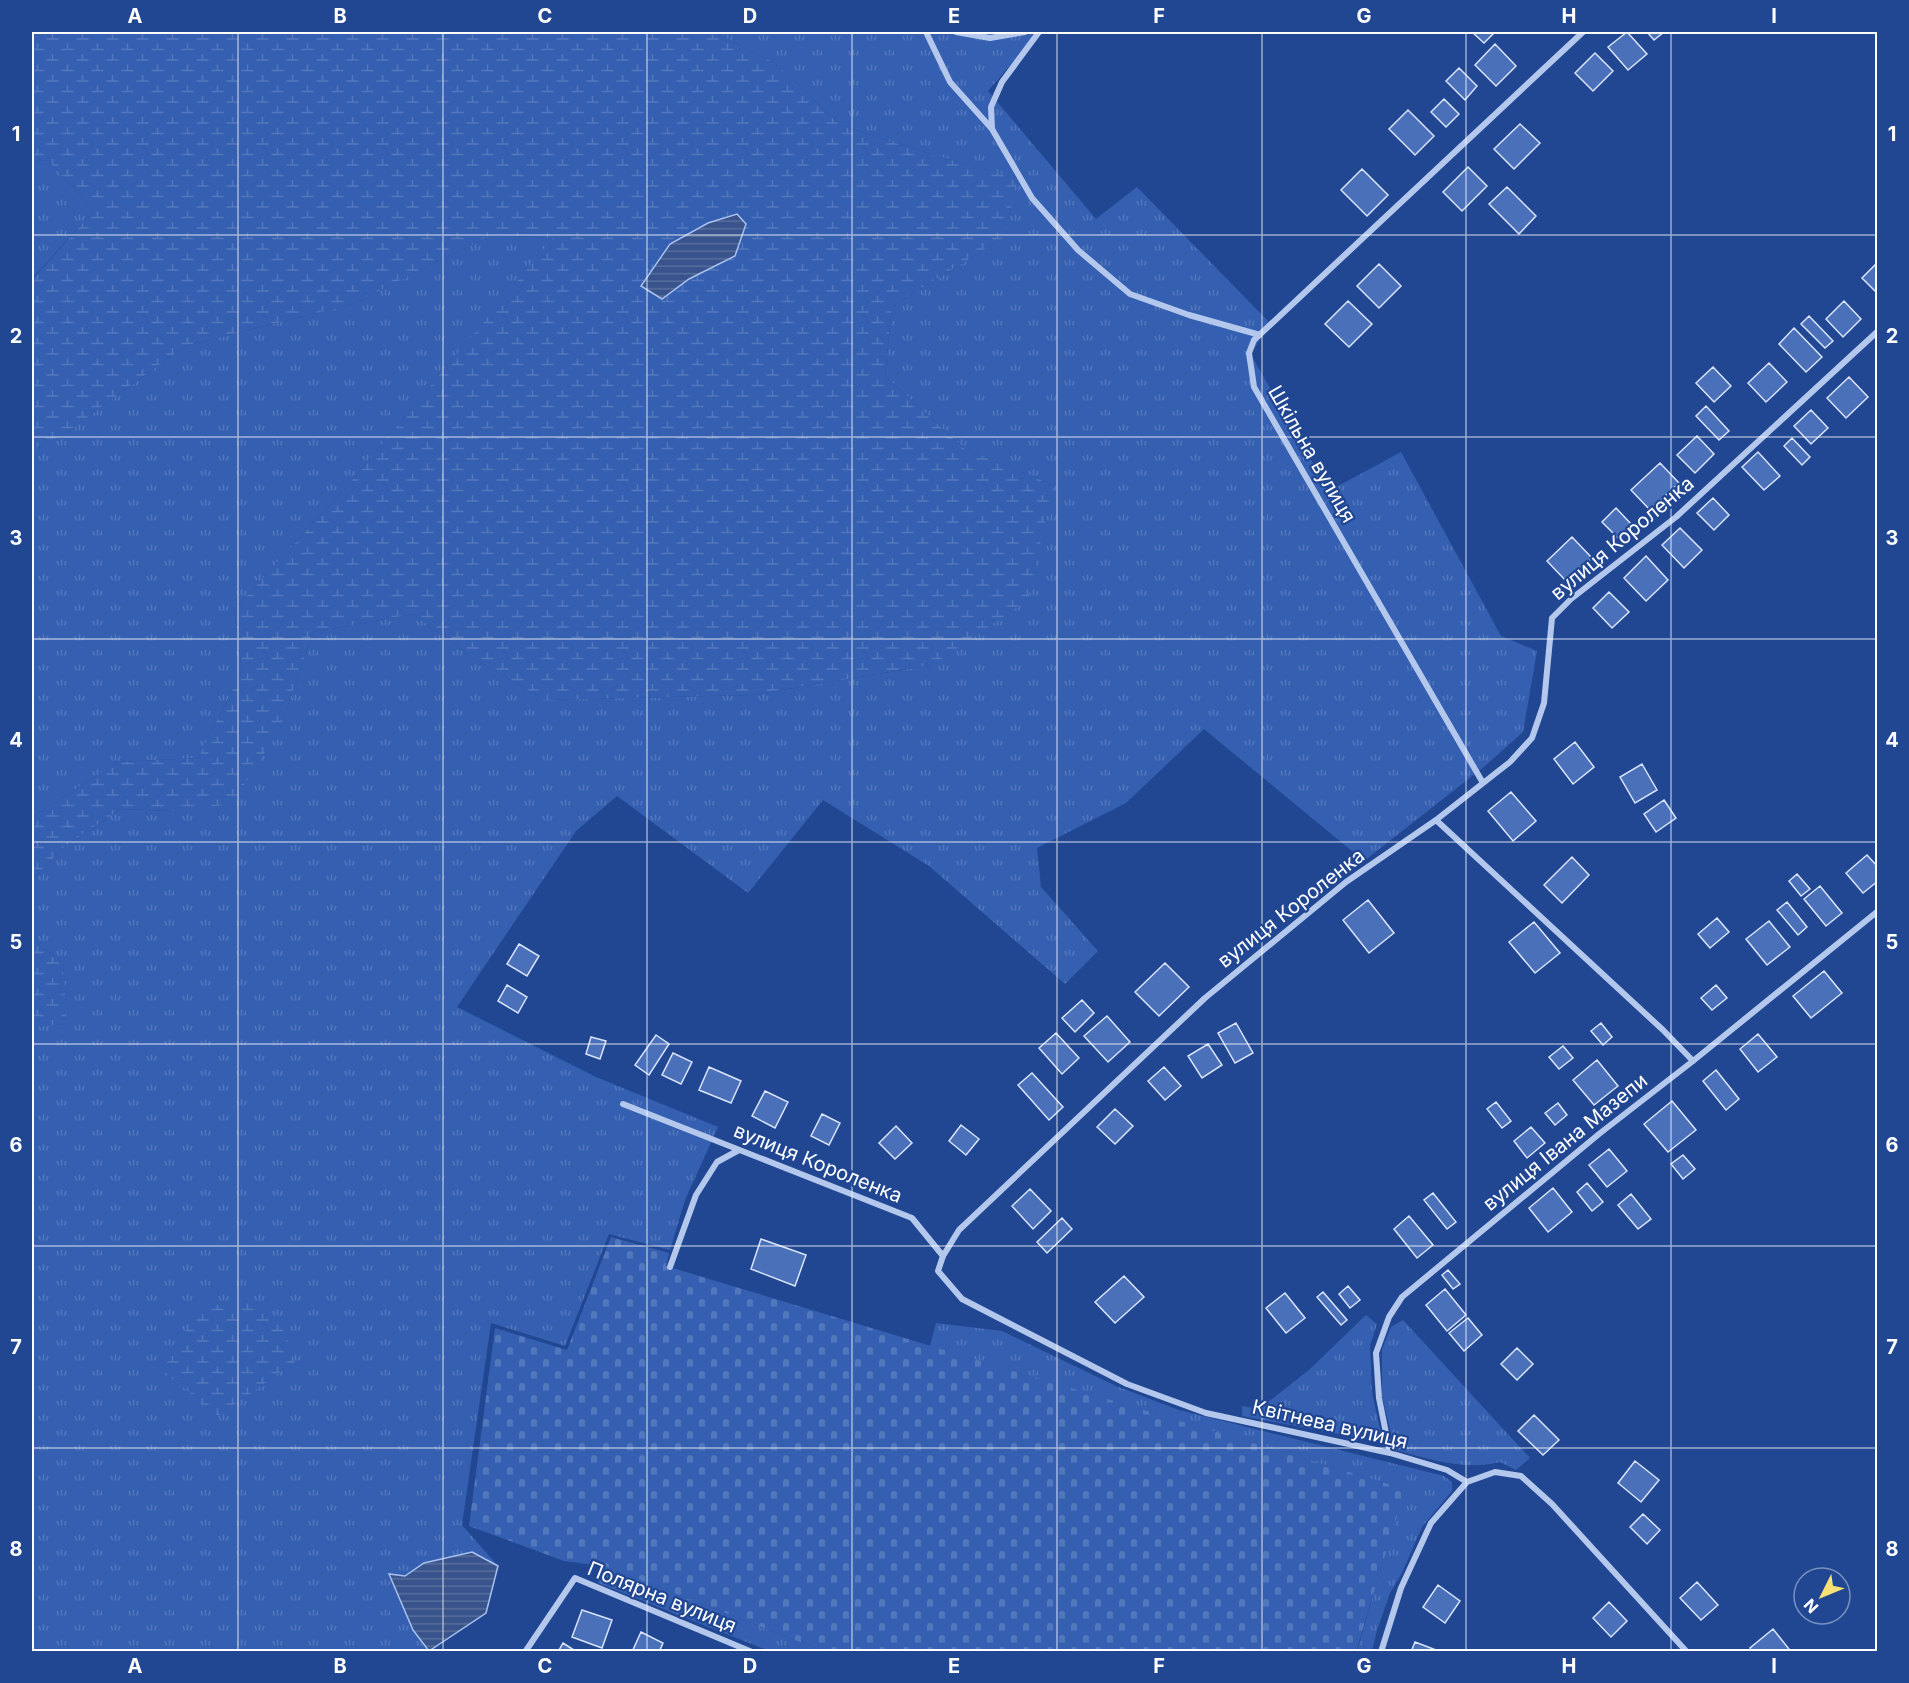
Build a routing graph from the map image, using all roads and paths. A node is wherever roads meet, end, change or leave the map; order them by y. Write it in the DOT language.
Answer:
graph roads {
  1 [pos="926,32"];
  2 [pos="956,32"];
  3 [pos="1025,32"];
  4 [pos="1039,32"];
  5 [pos="1583,32"];
  6 [pos="992,129"];
  7 [pos="1878,331"];
  8 [pos="1260,335"];
  9 [pos="1483,783"];
  10 [pos="1436,820"];
  11 [pos="1878,911"];
  12 [pos="1693,1061"];
  13 [pos="623,1104"];
  14 [pos="739,1150"];
  15 [pos="943,1256"];
  16 [pos="670,1267"];
  17 [pos="1390,1453"];
  18 [pos="1467,1482"];
  19 [pos="525,1652"];
  20 [pos="752,1652"];
  21 [pos="1381,1652"];
  22 [pos="1687,1652"];
  1 -- 6 [label="street"];
  2 -- 3 [label="street"];
  4 -- 6 [label="street"];
  5 -- 8 [label="street, Шкільна вулиця"];
  6 -- 8 [label="street"];
  7 -- 9 [label="street, вулиця Короленка"];
  8 -- 9 [label="street, Шкільна вулиця"];
  9 -- 10 [label="street, вулиця Короленка"];
  10 -- 12 [label="street"];
  10 -- 15 [label="street, вулиця Короленка"];
  11 -- 12 [label="street, вулиця Івана Мазепи"];
  12 -- 17 [label="street, вулиця Івана Мазепи"];
  13 -- 14 [label="street, вулиця Короленка"];
  14 -- 15 [label="street, вулиця Короленка"];
  14 -- 16 [label="street"];
  15 -- 17 [label="street, Квітнева вулиця"];
  17 -- 18 [label="street, Квітнева вулиця"];
  18 -- 21 [label="street"];
  18 -- 22 [label="street"];
  19 -- 20 [label="street, Полярна вулиця"];
}
